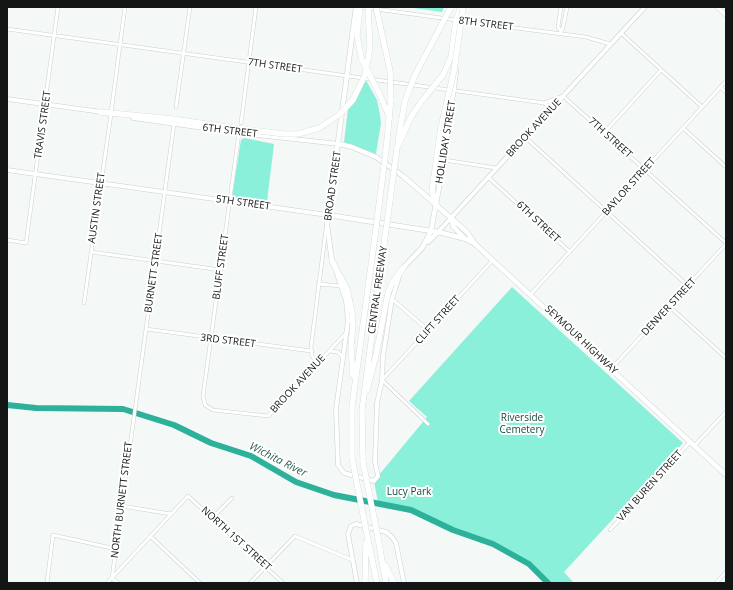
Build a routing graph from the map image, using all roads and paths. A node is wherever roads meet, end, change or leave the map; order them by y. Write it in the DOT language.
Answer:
graph roads {
  1 [pos="58,7"];
  2 [pos="125,7"];
  3 [pos="190,7"];
  4 [pos="256,7"];
  5 [pos="356,7"];
  6 [pos="360,7"];
  7 [pos="368,7"];
  8 [pos="376,7"];
  9 [pos="451,7"];
  10 [pos="463,7"];
  11 [pos="560,7"];
  12 [pos="567,7"];
  13 [pos="645,7"];
  14 [pos="717,7"];
  15 [pos="726,15"];
  16 [pos="456,20"];
  17 [pos="464,21"];
  18 [pos="7,29"];
  19 [pos="561,32"];
  20 [pos="621,33"];
  21 [pos="54,36"];
  22 [pos="610,44"];
  23 [pos="119,45"];
  24 [pos="184,53"];
  25 [pos="249,63"];
  26 [pos="661,70"];
  27 [pos="347,77"];
  28 [pos="726,81"];
  29 [pos="720,87"];
  30 [pos="454,90"];
  31 [pos="726,92"];
  32 [pos="563,96"];
  33 [pos="7,99"];
  34 [pos="544,103"];
  35 [pos="46,105"];
  36 [pos="702,107"];
  37 [pos="176,108"];
  38 [pos="551,108"];
  39 [pos="100,112"];
  40 [pos="111,113"];
  41 [pos="390,120"];
  42 [pos="241,123"];
  43 [pos="174,124"];
  44 [pos="683,128"];
  45 [pos="239,133"];
  46 [pos="604,133"];
  47 [pos="525,137"];
  48 [pos="339,144"];
  49 [pos="397,148"];
  50 [pos="444,160"];
  51 [pos="726,167"];
  52 [pos="496,168"];
  53 [pos="645,169"];
  54 [pos="7,170"];
  55 [pos="36,173"];
  56 [pos="488,177"];
  57 [pos="100,183"];
  58 [pos="166,192"];
  59 [pos="231,201"];
  60 [pos="436,205"];
  61 [pos="607,211"];
  62 [pos="328,215"];
  63 [pos="451,218"];
  64 [pos="327,225"];
  65 [pos="431,231"];
  66 [pos="438,232"];
  67 [pos="466,239"];
  68 [pos="7,240"];
  69 [pos="726,244"];
  70 [pos="476,245"];
  71 [pos="422,248"];
  72 [pos="91,252"];
  73 [pos="570,252"];
  74 [pos="493,260"];
  75 [pos="156,261"];
  76 [pos="332,261"];
  77 [pos="403,268"];
  78 [pos="221,270"];
  79 [pos="318,284"];
  80 [pos="341,286"];
  81 [pos="688,286"];
  82 [pos="531,294"];
  83 [pos="392,299"];
  84 [pos="84,303"];
  85 [pos="669,306"];
  86 [pos="146,329"];
  87 [pos="428,331"];
  88 [pos="347,332"];
  89 [pos="211,339"];
  90 [pos="311,352"];
  91 [pos="328,352"];
  92 [pos="343,358"];
  93 [pos="726,358"];
  94 [pos="318,363"];
  95 [pos="612,368"];
  96 [pos="382,380"];
  97 [pos="354,390"];
  98 [pos="362,410"];
  99 [pos="726,412"];
  100 [pos="268,416"];
  101 [pos="132,422"];
  102 [pos="428,424"];
  103 [pos="691,441"];
  104 [pos="695,445"];
  105 [pos="725,472"];
  106 [pos="232,498"];
  107 [pos="122,506"];
  108 [pos="171,514"];
  109 [pos="212,518"];
  110 [pos="610,530"];
  111 [pos="367,535"];
  112 [pos="150,536"];
  113 [pos="116,549"];
  114 [pos="352,560"];
  115 [pos="382,560"];
  116 [pos="265,566"];
  117 [pos="726,572"];
  118 [pos="112,578"];
  119 [pos="47,583"];
  120 [pos="107,583"];
  121 [pos="118,583"];
  122 [pos="200,583"];
  123 [pos="250,583"];
  124 [pos="283,583"];
  125 [pos="357,583"];
  126 [pos="365,583"];
  127 [pos="377,583"];
  128 [pos="386,583"];
  129 [pos="394,583"];
  130 [pos="404,583"];
  131 [pos="717,583"];
  1 -- 21 [label="street, TRAVIS STREET"];
  2 -- 23 [label="street, AUSTIN STREET"];
  3 -- 24 [label="street"];
  4 -- 25 [label="street"];
  5 -- 27 [label="main road, BROAD STREET"];
  6 -- 16 [label="street, 8TH STREET"];
  6 -- 41 [label="highway, bridge"];
  7 -- 40 [label="highway, bridge"];
  8 -- 41 [label="highway, CENTRAL FREEWAY, bridge"];
  9 -- 49 [label="highway, CENTRAL FREEWAY, bridge"];
  10 -- 16 [label="highway"];
  10 -- 17 [label="main road, HOLLIDAY STREET"];
  10 -- 60 [label="highway, bridge"];
  11 -- 19 [label="street"];
  12 -- 19 [label="street"];
  13 -- 20 [label="main road, BROOK AVENUE"];
  14 -- 15 [label="main road"];
  16 -- 17 [label="street, 8TH STREET"];
  16 -- 49 [label="highway, bridge"];
  17 -- 19 [label="street, 8TH STREET"];
  17 -- 30 [label="main road, HOLLIDAY STREET"];
  18 -- 21 [label="street, 7TH STREET"];
  19 -- 22 [label="street, 8TH STREET"];
  20 -- 22 [label="main road, BROOK AVENUE"];
  20 -- 26 [label="street"];
  21 -- 23 [label="street, 7TH STREET"];
  21 -- 35 [label="street, TRAVIS STREET"];
  22 -- 32 [label="main road, BROOK AVENUE"];
  23 -- 24 [label="street, 7TH STREET"];
  23 -- 40 [label="street, AUSTIN STREET"];
  24 -- 25 [label="street, 7TH STREET"];
  24 -- 37 [label="street"];
  25 -- 27 [label="street, 7TH STREET"];
  25 -- 42 [label="street"];
  26 -- 36 [label="street"];
  26 -- 46 [label="street"];
  27 -- 30 [label="street, 7TH STREET"];
  27 -- 48 [label="main road, BROAD STREET"];
  28 -- 29 [label="street, BAYLOR STREET"];
  29 -- 31 [label="street"];
  29 -- 36 [label="street, BAYLOR STREET"];
  30 -- 34 [label="street, 7TH STREET"];
  30 -- 50 [label="main road, HOLLIDAY STREET"];
  32 -- 34 [label="street, 7TH STREET"];
  32 -- 38 [label="main road, BROOK AVENUE"];
  32 -- 46 [label="street, 7TH STREET"];
  33 -- 35 [label="main road"];
  34 -- 38 [label="street, 7TH STREET"];
  35 -- 39 [label="main road"];
  35 -- 55 [label="street, TRAVIS STREET"];
  36 -- 44 [label="street, BAYLOR STREET"];
  38 -- 47 [label="main road, BROOK AVENUE"];
  39 -- 40 [label="highway"];
  40 -- 43 [label="main road, 6TH STREET"];
  40 -- 57 [label="street, AUSTIN STREET"];
  41 -- 97 [label="highway, CENTRAL FREEWAY, bridge"];
  43 -- 45 [label="main road, 6TH STREET"];
  43 -- 58 [label="street, BURNETT STREET"];
  44 -- 51 [label="street"];
  44 -- 53 [label="street, BAYLOR STREET"];
  45 -- 48 [label="main road, 6TH STREET"];
  45 -- 59 [label="street, BLUFF STREET"];
  46 -- 53 [label="street, 7TH STREET"];
  47 -- 52 [label="main road, BROOK AVENUE"];
  47 -- 61 [label="street"];
  48 -- 60 [label="main road, 6TH STREET"];
  48 -- 62 [label="main road, BROAD STREET"];
  49 -- 98 [label="highway, CENTRAL FREEWAY, bridge"];
  50 -- 52 [label="street"];
  50 -- 60 [label="main road, HOLLIDAY STREET"];
  52 -- 56 [label="main road, BROOK AVENUE"];
  53 -- 61 [label="street, BAYLOR STREET"];
  53 -- 69 [label="street, 7TH STREET"];
  54 -- 55 [label="main road, 5TH STREET"];
  55 -- 57 [label="main road, 5TH STREET"];
  55 -- 68 [label="street, TRAVIS STREET"];
  56 -- 63 [label="main road, BROOK AVENUE"];
  56 -- 73 [label="street, 6TH STREET"];
  57 -- 58 [label="main road, 5TH STREET"];
  57 -- 72 [label="street, AUSTIN STREET"];
  58 -- 59 [label="main road, 5TH STREET"];
  58 -- 75 [label="street, BURNETT STREET"];
  59 -- 62 [label="main road, 5TH STREET"];
  59 -- 78 [label="street, BLUFF STREET"];
  60 -- 63 [label="main road, SEYMOUR HIGHWAY"];
  60 -- 65 [label="main road, HOLLIDAY STREET"];
  61 -- 73 [label="street, BAYLOR STREET"];
  61 -- 81 [label="street"];
  62 -- 64 [label="main road, BROAD STREET"];
  62 -- 65 [label="main road, 5TH STREET"];
  63 -- 66 [label="main road, BROOK AVENUE"];
  63 -- 67 [label="main road"];
  63 -- 70 [label="main road, SEYMOUR HIGHWAY"];
  64 -- 76 [label="main road"];
  64 -- 79 [label="street, BROAD STREET"];
  65 -- 66 [label="main road, 5TH STREET"];
  65 -- 71 [label="main road, HOLLIDAY STREET"];
  66 -- 67 [label="main road, 5TH STREET"];
  66 -- 71 [label="main road, BROOK AVENUE"];
  67 -- 70 [label="main road, 5TH STREET"];
  69 -- 81 [label="street, DENVER STREET"];
  70 -- 74 [label="main road, SEYMOUR HIGHWAY"];
  71 -- 77 [label="main road, HOLLIDAY STREET"];
  72 -- 75 [label="street"];
  72 -- 84 [label="street, AUSTIN STREET"];
  73 -- 82 [label="street, BAYLOR STREET"];
  74 -- 82 [label="main road, SEYMOUR HIGHWAY"];
  74 -- 87 [label="street, CLIFT STREET"];
  75 -- 78 [label="street"];
  75 -- 86 [label="street, BURNETT STREET"];
  76 -- 80 [label="main road, CENTRAL FREEWAY"];
  76 -- 97 [label="highway"];
  77 -- 83 [label="main road, CENTRAL FREEWAY"];
  77 -- 98 [label="highway"];
  78 -- 89 [label="street, BLUFF STREET"];
  79 -- 80 [label="street"];
  79 -- 90 [label="street, BROAD STREET"];
  80 -- 88 [label="main road, CENTRAL FREEWAY"];
  81 -- 85 [label="street, DENVER STREET"];
  82 -- 95 [label="main road, SEYMOUR HIGHWAY"];
  83 -- 87 [label="street"];
  83 -- 96 [label="main road, CENTRAL FREEWAY"];
  85 -- 93 [label="street"];
  85 -- 95 [label="street, DENVER STREET"];
  86 -- 89 [label="street, 3RD STREET"];
  86 -- 101 [label="street, BURNETT STREET"];
  87 -- 96 [label="street, CLIFT STREET"];
  88 -- 91 [label="street, BROOK AVENUE"];
  88 -- 92 [label="main road, CENTRAL FREEWAY"];
  89 -- 90 [label="street, 3RD STREET"];
  89 -- 100 [label="street, BLUFF STREET"];
  90 -- 94 [label="street"];
  91 -- 92 [label="street, BROOK AVENUE"];
  91 -- 94 [label="street, BROOK AVENUE"];
  92 -- 96 [label="main road, CENTRAL FREEWAY"];
  94 -- 100 [label="street, BROOK AVENUE"];
  95 -- 103 [label="main road, SEYMOUR HIGHWAY"];
  96 -- 102 [label="street"];
  97 -- 111 [label="highway, CENTRAL FREEWAY, bridge"];
  98 -- 115 [label="highway, CENTRAL FREEWAY, bridge"];
  99 -- 104 [label="street, VAN BUREN STREET"];
  101 -- 107 [label="street, NORTH BURNETT STREET"];
  103 -- 104 [label="main road, SEYMOUR HIGHWAY"];
  103 -- 110 [label="street, VAN BUREN STREET"];
  104 -- 105 [label="main road, SEYMOUR HIGHWAY"];
  106 -- 109 [label="street"];
  107 -- 108 [label="street"];
  107 -- 113 [label="street, NORTH BURNETT STREET"];
  108 -- 109 [label="street, NORTH 1ST STREET"];
  108 -- 112 [label="street"];
  109 -- 116 [label="street, NORTH 1ST STREET"];
  111 -- 126 [label="highway"];
  111 -- 127 [label="highway, CENTRAL FREEWAY"];
  112 -- 118 [label="street"];
  112 -- 122 [label="street"];
  113 -- 118 [label="street, NORTH BURNETT STREET"];
  113 -- 119 [label="street"];
  114 -- 116 [label="street"];
  114 -- 125 [label="main road"];
  114 -- 130 [label="main road"];
  115 -- 128 [label="highway, CENTRAL FREEWAY"];
  115 -- 129 [label="highway"];
  116 -- 123 [label="street"];
  116 -- 124 [label="street, NORTH 1ST STREET"];
  117 -- 131 [label="street"];
  118 -- 120 [label="street"];
  118 -- 121 [label="street"];
}
